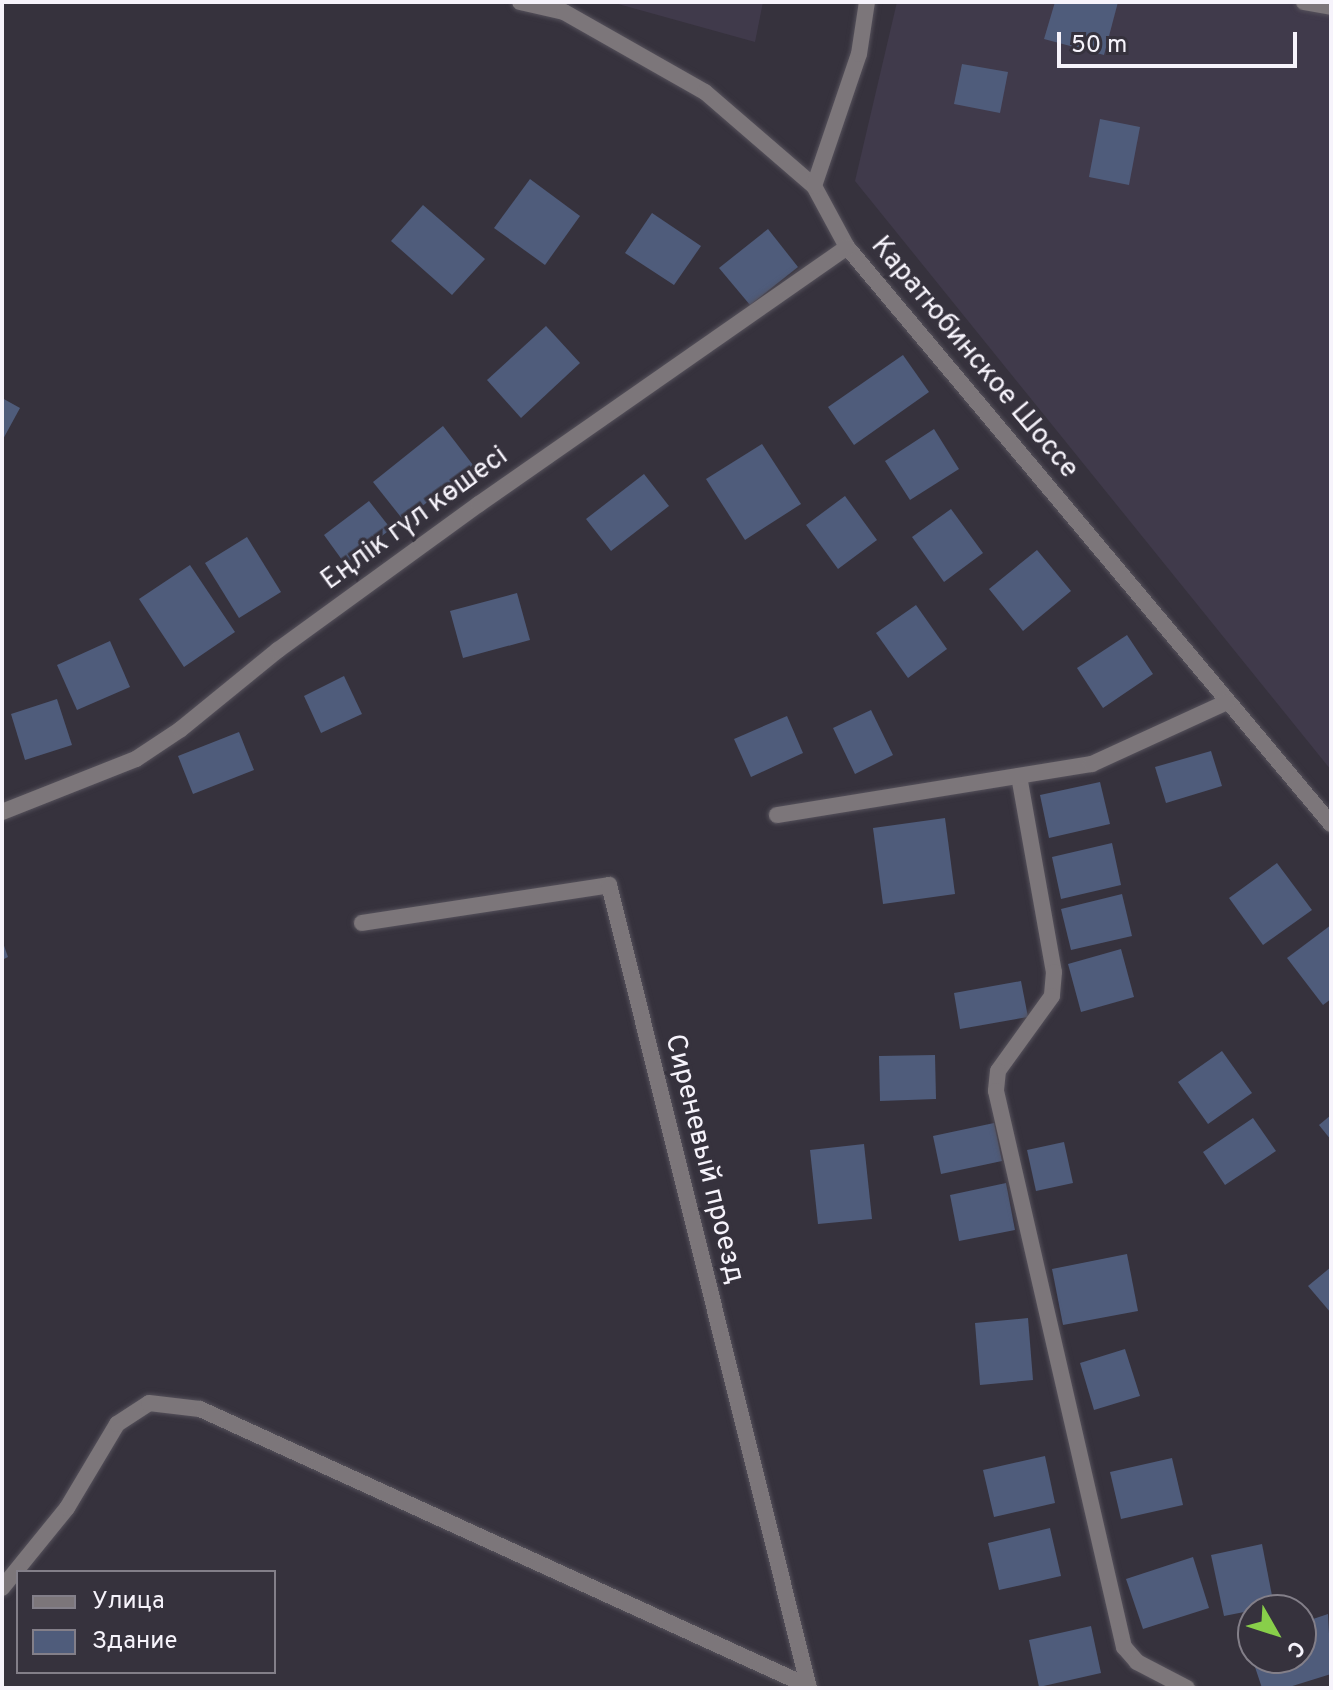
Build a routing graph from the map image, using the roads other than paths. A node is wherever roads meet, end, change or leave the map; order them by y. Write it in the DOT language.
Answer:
graph roads {
  1 [pos="520,2"];
  2 [pos="867,2"];
  3 [pos="1304,2"];
  4 [pos="1331,7"];
  5 [pos="814,186"];
  6 [pos="847,247"];
  7 [pos="1227,702"];
  8 [pos="1019,776"];
  9 [pos="2,812"];
  10 [pos="777,815"];
  11 [pos="1331,824"];
  12 [pos="362,923"];
  13 [pos="17,1570"];
  14 [pos="16,1571"];
  15 [pos="2,1588"];
  16 [pos="809,1687"];
  17 [pos="1187,1688"];
  1 -- 5 [label="street, Каратюбинское Шоссе"];
  2 -- 5 [label="street"];
  3 -- 4 [label="street"];
  5 -- 6 [label="street, Каратюбинское Шоссе"];
  6 -- 7 [label="street, Каратюбинское Шоссе"];
  6 -- 9 [label="street, Еңлік гүл көшесі"];
  7 -- 8 [label="street"];
  7 -- 11 [label="street, Каратюбинское Шоссе"];
  8 -- 10 [label="street"];
  8 -- 17 [label="street"];
  12 -- 16 [label="street, Сиреневый проезд"];
  13 -- 16 [label="street"];
  14 -- 15 [label="street"];
}
